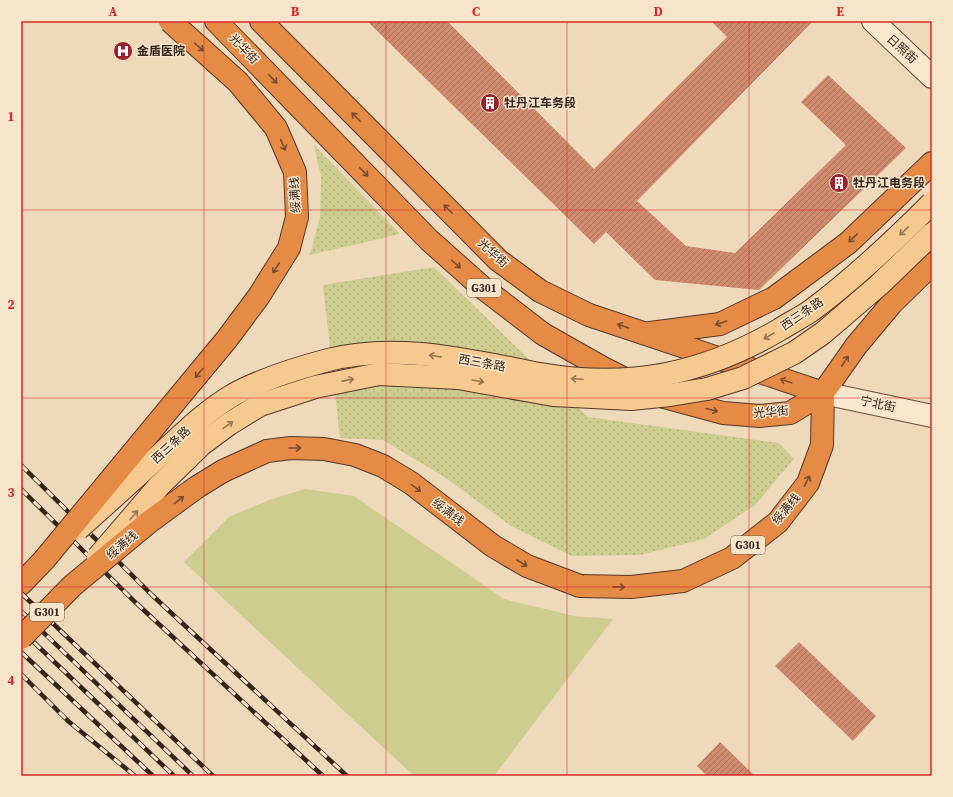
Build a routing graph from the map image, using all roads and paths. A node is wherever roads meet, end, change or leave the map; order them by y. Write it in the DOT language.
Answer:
graph roads {
  1 [pos="170,21"];
  2 [pos="216,21"];
  3 [pos="261,21"];
  4 [pos="873,21"];
  5 [pos="932,77"];
  6 [pos="932,163"];
  7 [pos="932,203"];
  8 [pos="932,234"];
  9 [pos="932,264"];
  10 [pos="645,334"];
  11 [pos="824,393"];
  12 [pos="932,416"];
  13 [pos="44,560"];
  14 [pos="21,584"];
  15 [pos="72,586"];
  16 [pos="21,638"];
  1 -- 13 [label="highway, 绥满线, one-way, bridge"];
  2 -- 11 [label="highway, 光华街 / G301, one-way"];
  10 -- 3 [label="highway, 光华街 / G301, one-way"];
  4 -- 5 [label="street, 日照街"];
  6 -- 10 [label="highway, one-way"];
  7 -- 13 [label="main road, 西三条路, one-way, bridge"];
  15 -- 8 [label="main road, 西三条路, one-way, bridge"];
  11 -- 9 [label="highway, one-way"];
  11 -- 10 [label="highway, 光华街 / G301, one-way"];
  11 -- 12 [label="street, 宁北街"];
  15 -- 11 [label="highway, 绥满线 / G301, one-way, bridge"];
  13 -- 14 [label="highway, 绥满线"];
  15 -- 16 [label="highway, 绥满线 / G301, bridge"];
}
